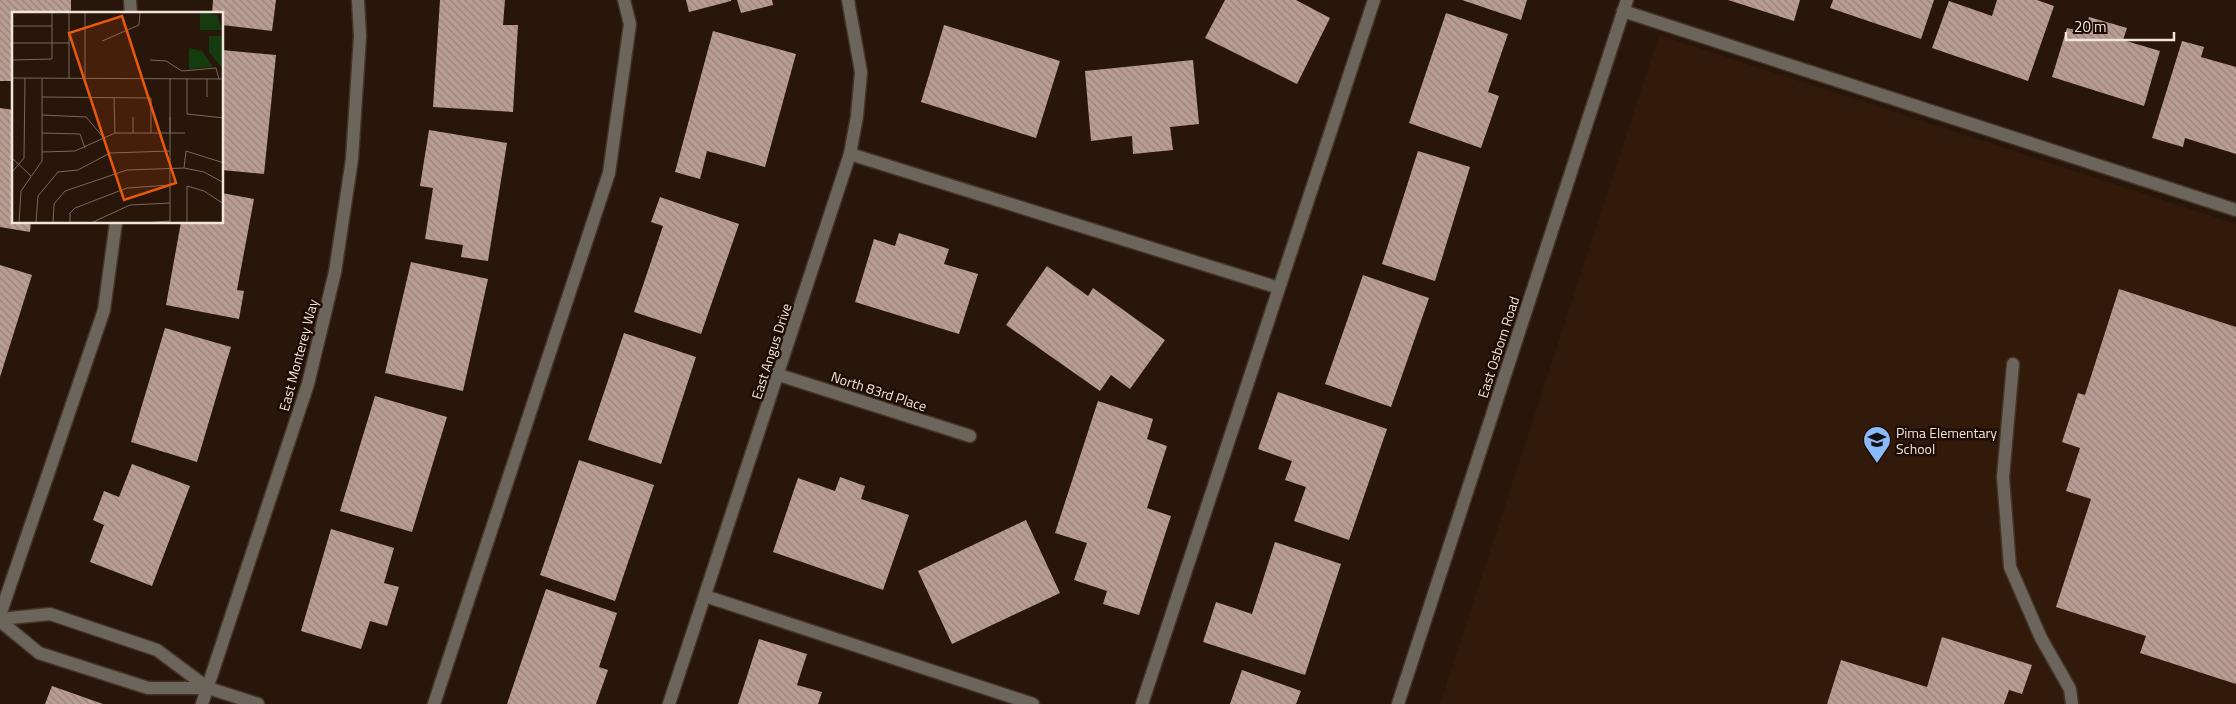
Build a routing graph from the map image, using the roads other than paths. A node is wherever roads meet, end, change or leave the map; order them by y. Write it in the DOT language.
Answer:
graph roads {
  1 [pos="358,0"];
  2 [pos="624,0"];
  3 [pos="848,0"];
  4 [pos="1374,0"];
  5 [pos="1625,6"];
  6 [pos="850,154"];
  7 [pos="2236,210"];
  8 [pos="116,224"];
  9 [pos="1279,288"];
  10 [pos="2013,364"];
  11 [pos="779,375"];
  12 [pos="970,436"];
  13 [pos="705,596"];
  14 [pos="0,615"];
  15 [pos="0,620"];
  16 [pos="208,688"];
  17 [pos="202,704"];
  18 [pos="258,704"];
  19 [pos="434,704"];
  20 [pos="669,704"];
  21 [pos="1033,704"];
  22 [pos="1142,704"];
  23 [pos="1398,704"];
  24 [pos="2072,704"];
  1 -- 16 [label="street, East Monterey Way"];
  2 -- 19 [label="street"];
  3 -- 6 [label="street, East Angus Drive"];
  4 -- 9 [label="street"];
  5 -- 7 [label="street"];
  5 -- 23 [label="street, East Osborn Road"];
  6 -- 9 [label="street"];
  6 -- 11 [label="street, East Angus Drive"];
  8 -- 14 [label="street"];
  9 -- 22 [label="street"];
  10 -- 24 [label="street"];
  11 -- 12 [label="street, North 83rd Place"];
  11 -- 13 [label="street, East Angus Drive"];
  13 -- 20 [label="street, East Angus Drive"];
  13 -- 21 [label="street"];
  15 -- 16 [label="street"];
  15 -- 16 [label="street"];
  16 -- 17 [label="street, East Monterey Way"];
  16 -- 18 [label="street"];
}
